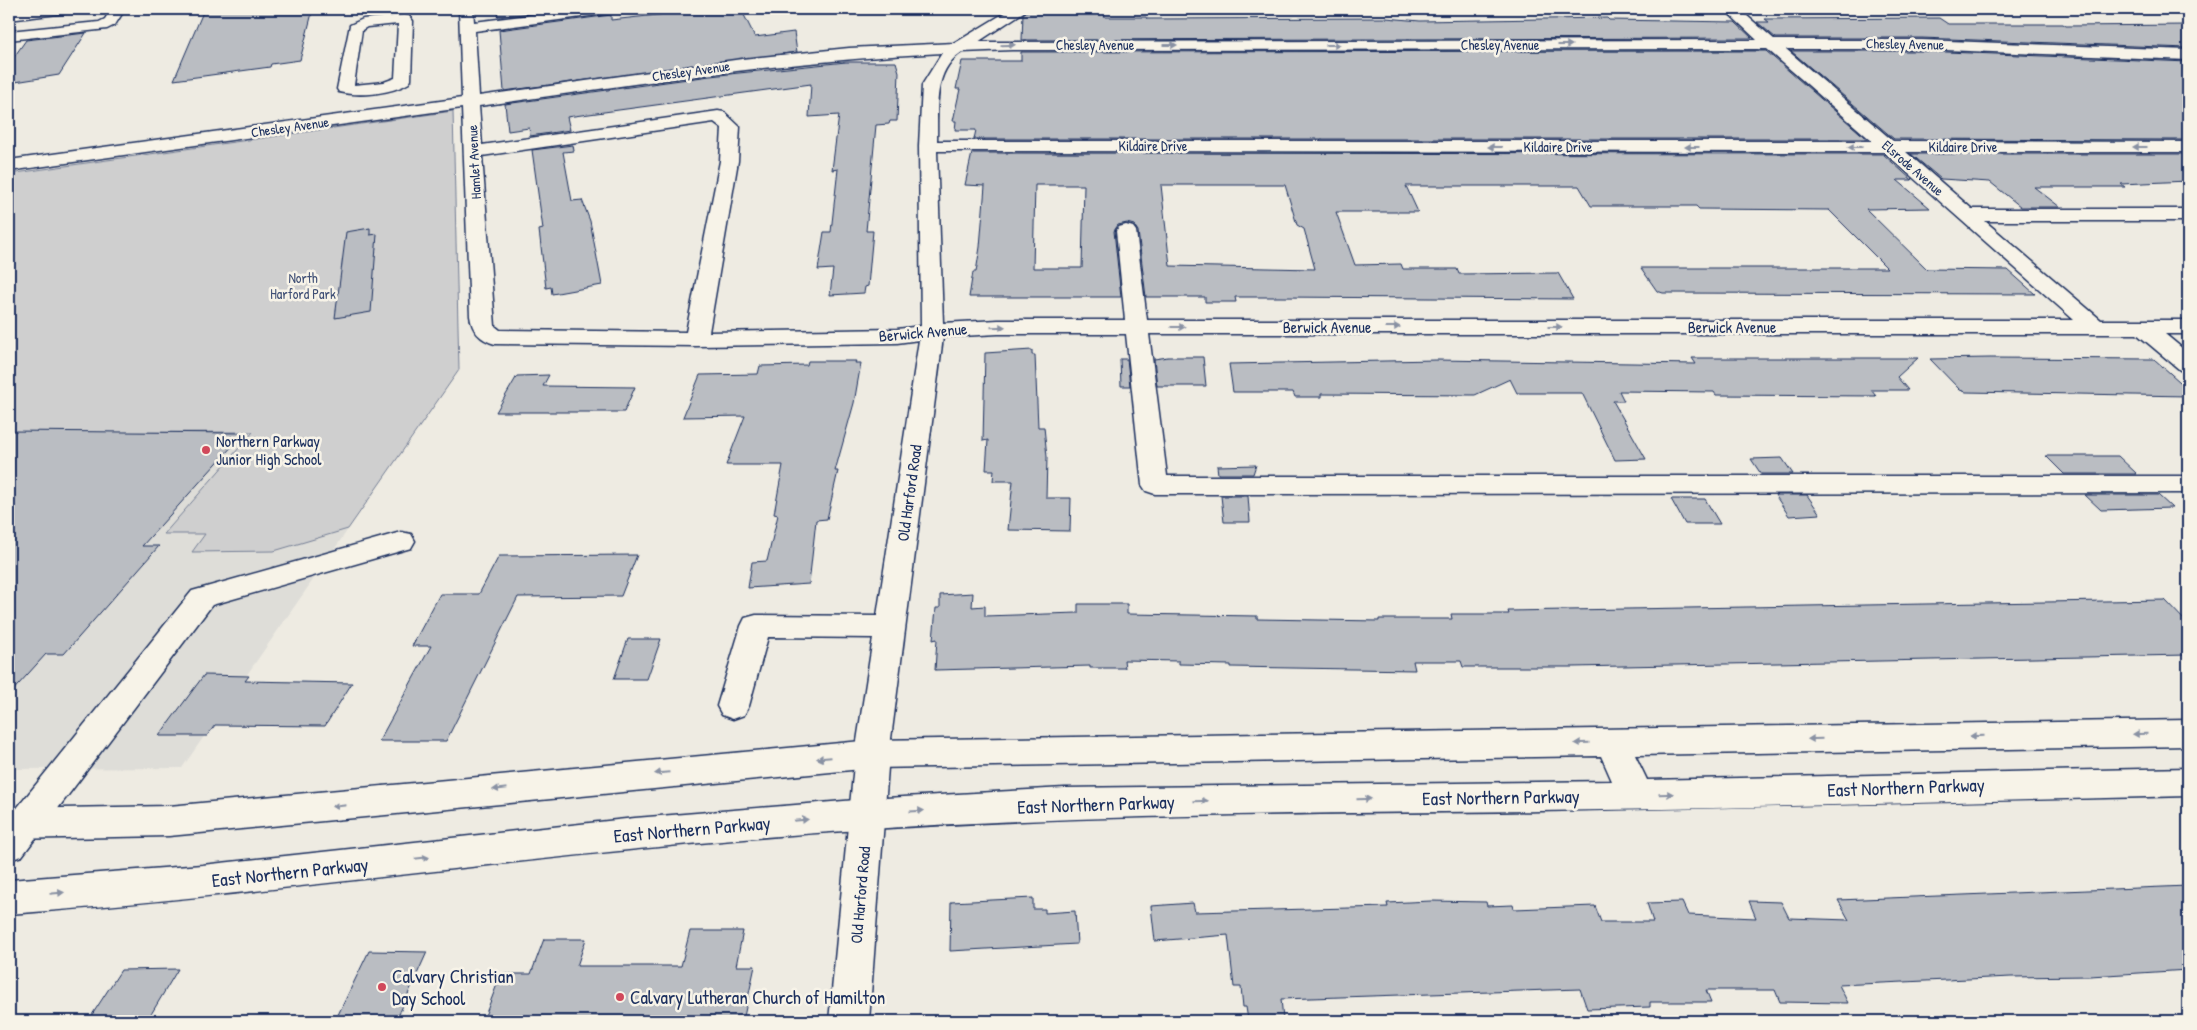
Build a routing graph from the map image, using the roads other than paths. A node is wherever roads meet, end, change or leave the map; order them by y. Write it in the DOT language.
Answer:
graph roads {
  1 [pos="66,9"];
  2 [pos="118,9"];
  3 [pos="612,9"];
  4 [pos="1021,9"];
  5 [pos="1730,9"];
  6 [pos="9,16"];
  7 [pos="467,18"];
  8 [pos="9,36"];
  9 [pos="1771,44"];
  10 [pos="959,46"];
  11 [pos="2188,54"];
  12 [pos="376,87"];
  13 [pos="472,102"];
  14 [pos="372,116"];
  15 [pos="928,146"];
  16 [pos="1889,147"];
  17 [pos="2188,147"];
  18 [pos="474,152"];
  19 [pos="9,166"];
  20 [pos="1967,215"];
  21 [pos="2188,216"];
  22 [pos="1126,231"];
  23 [pos="481,316"];
  24 [pos="1137,327"];
  25 [pos="2094,327"];
  26 [pos="2143,327"];
  27 [pos="2188,327"];
  28 [pos="932,332"];
  29 [pos="696,339"];
  30 [pos="2188,365"];
  31 [pos="2188,485"];
  32 [pos="401,541"];
  33 [pos="889,627"];
  34 [pos="733,706"];
  35 [pos="2188,733"];
  36 [pos="1612,742"];
  37 [pos="872,754"];
  38 [pos="2188,782"];
  39 [pos="1636,795"];
  40 [pos="868,814"];
  41 [pos="14,831"];
  42 [pos="9,897"];
  43 [pos="849,1021"];
  1 -- 6 [label="street"];
  2 -- 8 [label="street"];
  3 -- 7 [label="street"];
  4 -- 10 [label="street, Old Harford Road"];
  5 -- 9 [label="street, Elsrode Avenue"];
  7 -- 13 [label="street, Hamlet Avenue"];
  10 -- 9 [label="street, Chesley Avenue, one-way"];
  9 -- 11 [label="street, Chesley Avenue"];
  9 -- 16 [label="street, Elsrode Avenue"];
  10 -- 13 [label="street, Chesley Avenue"];
  10 -- 15 [label="street, Old Harford Road"];
  12 -- 12 [label="street"];
  12 -- 14 [label="street"];
  13 -- 14 [label="street, Chesley Avenue"];
  13 -- 18 [label="street, Hamlet Avenue"];
  14 -- 19 [label="street, Chesley Avenue"];
  16 -- 15 [label="street, Kildaire Drive, one-way"];
  15 -- 28 [label="street, Old Harford Road"];
  17 -- 16 [label="street, Kildaire Drive, one-way"];
  16 -- 20 [label="street, Elsrode Avenue"];
  18 -- 23 [label="street, Hamlet Avenue"];
  18 -- 29 [label="street"];
  20 -- 21 [label="street"];
  20 -- 25 [label="street, Elsrode Avenue"];
  22 -- 24 [label="street"];
  23 -- 29 [label="street, Berwick Avenue"];
  24 -- 25 [label="street, Berwick Avenue, one-way"];
  28 -- 24 [label="street, Berwick Avenue, one-way"];
  24 -- 31 [label="street"];
  25 -- 26 [label="street, Berwick Avenue"];
  26 -- 27 [label="street, Berwick Avenue"];
  26 -- 30 [label="street"];
  28 -- 29 [label="street, Berwick Avenue"];
  28 -- 33 [label="street, Old Harford Road"];
  32 -- 41 [label="street"];
  33 -- 34 [label="street"];
  33 -- 37 [label="street, Old Harford Road"];
  35 -- 36 [label="street, one-way"];
  36 -- 37 [label="street, one-way"];
  36 -- 39 [label="street"];
  37 -- 40 [label="street, Old Harford Road"];
  37 -- 41 [label="street, one-way"];
  39 -- 38 [label="street, East Northern Parkway, one-way"];
  40 -- 39 [label="street, East Northern Parkway, one-way"];
  42 -- 40 [label="street, East Northern Parkway, one-way"];
  40 -- 43 [label="street, Old Harford Road"];
}
